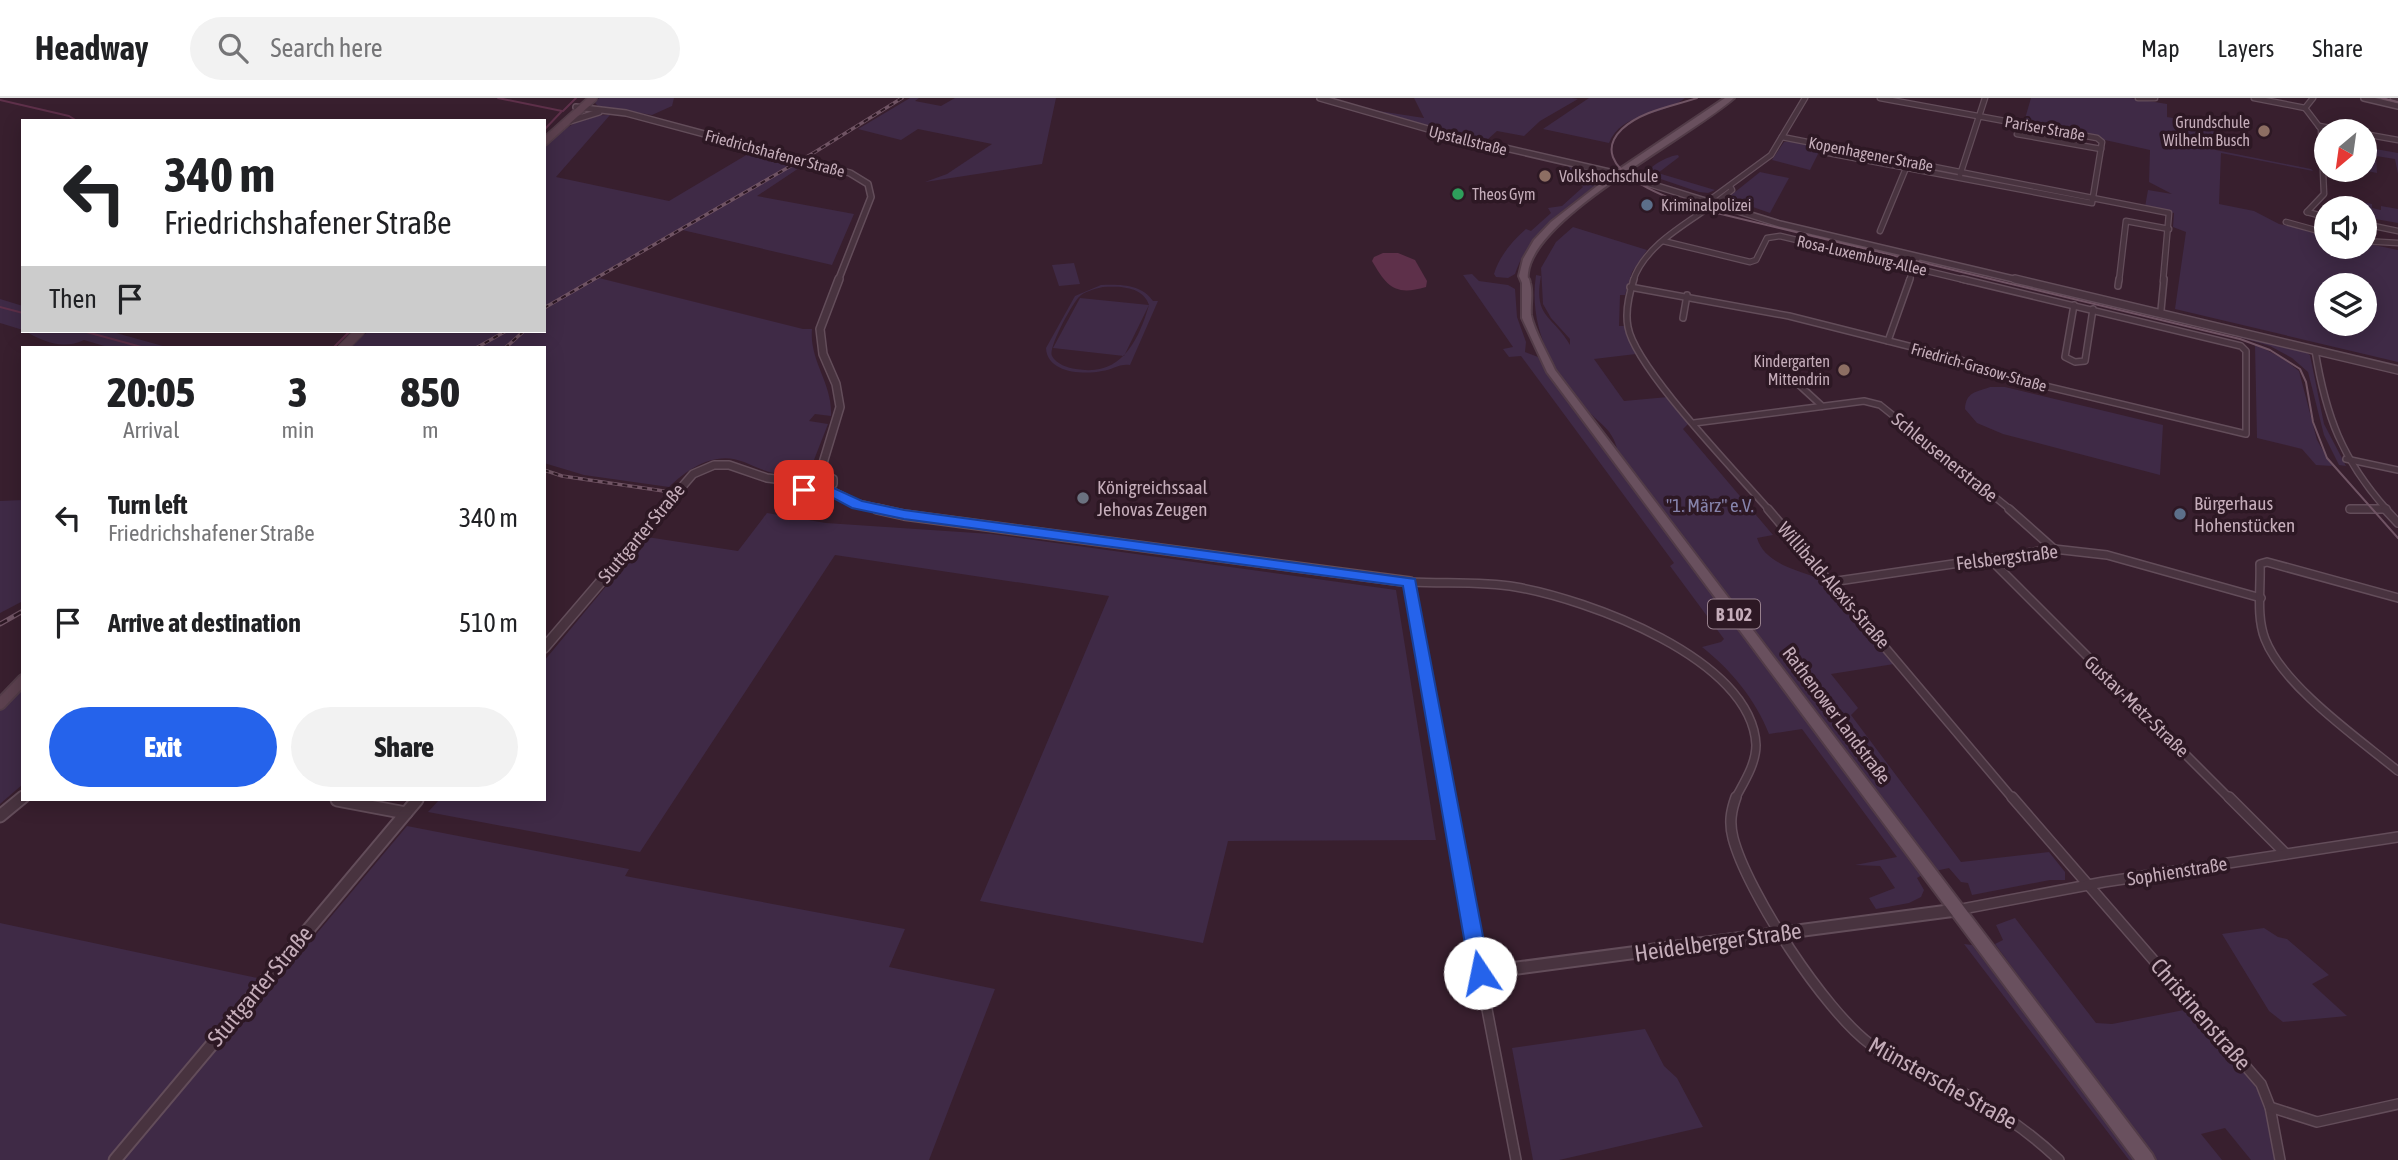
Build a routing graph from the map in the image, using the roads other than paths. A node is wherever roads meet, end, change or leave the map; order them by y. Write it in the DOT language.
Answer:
graph roads {
  1 [pos="585,98"];
  2 [pos="593,98"];
  3 [pos="1320,98"];
  4 [pos="1346,98"];
  5 [pos="1730,98"];
  6 [pos="1741,98"];
  7 [pos="1805,98"];
  8 [pos="1880,98"];
  9 [pos="1985,98"];
  10 [pos="2138,98"];
  11 [pos="2155,98"];
  12 [pos="2254,98"];
  13 [pos="2314,98"];
  14 [pos="2364,98"];
  15 [pos="2393,98"];
  16 [pos="2398,99"];
  17 [pos="1338,103"];
  18 [pos="2398,106"];
  19 [pos="2305,108"];
  20 [pos="578,109"];
  21 [pos="601,111"];
  22 [pos="626,113"];
  23 [pos="1979,116"];
  24 [pos="2314,120"];
  25 [pos="570,121"];
  26 [pos="2017,134"];
  27 [pos="2377,136"];
  28 [pos="1782,137"];
  29 [pos="546,139"];
  30 [pos="546,139"];
  31 [pos="2398,140"];
  32 [pos="2101,149"];
  33 [pos="1823,152"];
  34 [pos="1906,168"];
  35 [pos="1961,172"];
  36 [pos="1626,175"];
  37 [pos="1958,178"];
  38 [pos="2093,198"];
  39 [pos="1713,202"];
  40 [pos="2286,222"];
  41 [pos="2377,227"];
  42 [pos="2169,229"];
  43 [pos="2314,230"];
  44 [pos="1880,231"];
  45 [pos="2398,231"];
  46 [pos="1663,241"];
  47 [pos="2377,242"];
  48 [pos="2398,243"];
  49 [pos="1919,255"];
  50 [pos="1914,267"];
  51 [pos="1526,283"];
  52 [pos="1630,286"];
  53 [pos="2118,286"];
  54 [pos="1687,295"];
  55 [pos="2074,304"];
  56 [pos="2093,309"];
  57 [pos="2161,312"];
  58 [pos="1683,318"];
  59 [pos="358,333"];
  60 [pos="1888,341"];
  61 [pos="345,346"];
  62 [pos="2315,348"];
  63 [pos="2246,351"];
  64 [pos="2398,368"];
  65 [pos="1802,379"];
  66 [pos="1822,406"];
  67 [pos="1694,423"];
  68 [pos="2346,459"];
  69 [pos="2398,470"];
  70 [pos="820,473"];
  71 [pos="802,482"];
  72 [pos="827,489"];
  73 [pos="2350,509"];
  74 [pos="2386,509"];
  75 [pos="2398,523"];
  76 [pos="2053,549"];
  77 [pos="1989,558"];
  78 [pos="1410,582"];
  79 [pos="1831,582"];
  80 [pos="2261,598"];
  81 [pos="2398,598"];
  82 [pos="546,646"];
  83 [pos="21,682"];
  84 [pos="0,704"];
  85 [pos="2398,771"];
  86 [pos="21,799"];
  87 [pos="342,801"];
  88 [pos="415,801"];
  89 [pos="406,813"];
  90 [pos="0,817"];
  91 [pos="2398,837"];
  92 [pos="2286,854"];
  93 [pos="2088,885"];
  94 [pos="1956,910"];
  95 [pos="1784,933"];
  96 [pos="1480,973"];
  97 [pos="2398,1104"];
  98 [pos="2270,1107"];
  99 [pos="114,1160"];
  100 [pos="1516,1160"];
  101 [pos="2059,1160"];
  102 [pos="2146,1160"];
  103 [pos="2280,1160"];
  1 -- 20 [label="main road"];
  2 -- 20 [label="main road"];
  3 -- 17 [label="street, Upstallstraße"];
  4 -- 17 [label="street"];
  5 -- 36 [label="main road, Rathenower Landstraße / B 102"];
  6 -- 36 [label="main road, Rathenower Landstraße / B 102"];
  7 -- 28 [label="street, Willibald-Alexis-Straße"];
  8 -- 23 [label="street, Pariser Straße"];
  9 -- 23 [label="street"];
  10 -- 11 [label="street"];
  12 -- 19 [label="street"];
  13 -- 19 [label="street"];
  14 -- 18 [label="street"];
  15 -- 16 [label="street"];
  17 -- 36 [label="street, Upstallstraße"];
  19 -- 24 [label="street"];
  20 -- 21 [label="street, Friedrichshafener Straße"];
  20 -- 22 [label="street, Friedrichshafener Straße"];
  20 -- 25 [label="main road"];
  20 -- 29 [label="main road"];
  21 -- 22 [label="street, Friedrichshafener Straße"];
  21 -- 25 [label="street, Friedrichshafener Straße"];
  22 -- 70 [label="street, Friedrichshafener Straße"];
  23 -- 32 [label="street, Pariser Straße"];
  23 -- 35 [label="street"];
  25 -- 30 [label="main road"];
  26 -- 32 [label="street, Pariser Straße"];
  27 -- 31 [label="street"];
  28 -- 35 [label="street, Kopenhagener Straße"];
  28 -- 39 [label="street, Willibald-Alexis-Straße"];
  32 -- 38 [label="street, Pariser Straße"];
  33 -- 34 [label="street, Kopenhagener Straße"];
  34 -- 37 [label="street, Kopenhagener Straße"];
  34 -- 44 [label="street, Kopenhagener Straße"];
  35 -- 37 [label="street, Kopenhagener Straße"];
  35 -- 38 [label="street, Kopenhagener Straße"];
  36 -- 39 [label="street, Rosa-Luxemburg-Allee"];
  36 -- 51 [label="main road, Rathenower Landstraße / B 102"];
  37 -- 38 [label="street, Kopenhagener Straße"];
  38 -- 42 [label="street, Kopenhagener Straße"];
  39 -- 46 [label="street, Willibald-Alexis-Straße"];
  39 -- 49 [label="street, Rosa-Luxemburg-Allee"];
  40 -- 43 [label="street"];
  41 -- 45 [label="street"];
  42 -- 53 [label="street"];
  42 -- 57 [label="street"];
  46 -- 50 [label="street, Rosa-Luxemburg-Allee"];
  46 -- 52 [label="street, Willibald-Alexis-Straße"];
  47 -- 48 [label="street"];
  49 -- 50 [label="street"];
  49 -- 57 [label="street, Rosa-Luxemburg-Allee"];
  50 -- 55 [label="street, Rosa-Luxemburg-Allee"];
  50 -- 60 [label="street"];
  51 -- 94 [label="main road, Rathenower Landstraße / B 102"];
  52 -- 54 [label="street, Friedrich-Grasow-Straße"];
  52 -- 67 [label="street, Willibald-Alexis-Straße"];
  54 -- 58 [label="street"];
  54 -- 60 [label="street, Friedrich-Grasow-Straße"];
  55 -- 56 [label="street, Rosa-Luxemburg-Allee"];
  55 -- 56 [label="street"];
  56 -- 63 [label="street, Rosa-Luxemburg-Allee"];
  57 -- 62 [label="street, Rosa-Luxemburg-Allee"];
  59 -- 61 [label="main road"];
  60 -- 63 [label="street, Friedrich-Grasow-Straße"];
  62 -- 64 [label="street, Rosa-Luxemburg-Allee"];
  62 -- 68 [label="street"];
  65 -- 66 [label="street"];
  66 -- 67 [label="street, Schleusenerstraße"];
  66 -- 76 [label="street, Schleusenerstraße"];
  67 -- 79 [label="street, Willibald-Alexis-Straße"];
  68 -- 69 [label="street"];
  68 -- 74 [label="street"];
  70 -- 71 [label="street"];
  70 -- 72 [label="street"];
  71 -- 72 [label="street"];
  71 -- 82 [label="street, Stuttgarter Straße"];
  72 -- 78 [label="street"];
  73 -- 74 [label="street"];
  74 -- 75 [label="street"];
  76 -- 77 [label="street, Felsbergstraße"];
  76 -- 80 [label="street, Felsbergstraße"];
  77 -- 79 [label="street, Felsbergstraße"];
  77 -- 92 [label="street, Gustav-Metz-Straße"];
  78 -- 95 [label="street, Münstersche Straße"];
  78 -- 96 [label="street"];
  79 -- 93 [label="street, Willibald-Alexis-Straße"];
  80 -- 81 [label="street"];
  80 -- 85 [label="street"];
  83 -- 84 [label="main road"];
  86 -- 90 [label="street"];
  87 -- 89 [label="street"];
  88 -- 89 [label="street, Stuttgarter Straße"];
  89 -- 99 [label="street, Stuttgarter Straße"];
  91 -- 92 [label="street, Sophienstraße"];
  92 -- 93 [label="street, Sophienstraße"];
  93 -- 94 [label="street, Sophienstraße"];
  93 -- 98 [label="street, Christinenstraße"];
  94 -- 95 [label="street, Heidelberger Straße"];
  94 -- 102 [label="main road, Rathenower Landstraße / B 102"];
  95 -- 96 [label="street, Heidelberger Straße"];
  95 -- 101 [label="street, Münstersche Straße"];
  96 -- 100 [label="street"];
  97 -- 98 [label="street"];
  98 -- 103 [label="street, Christinenstraße"];
}
